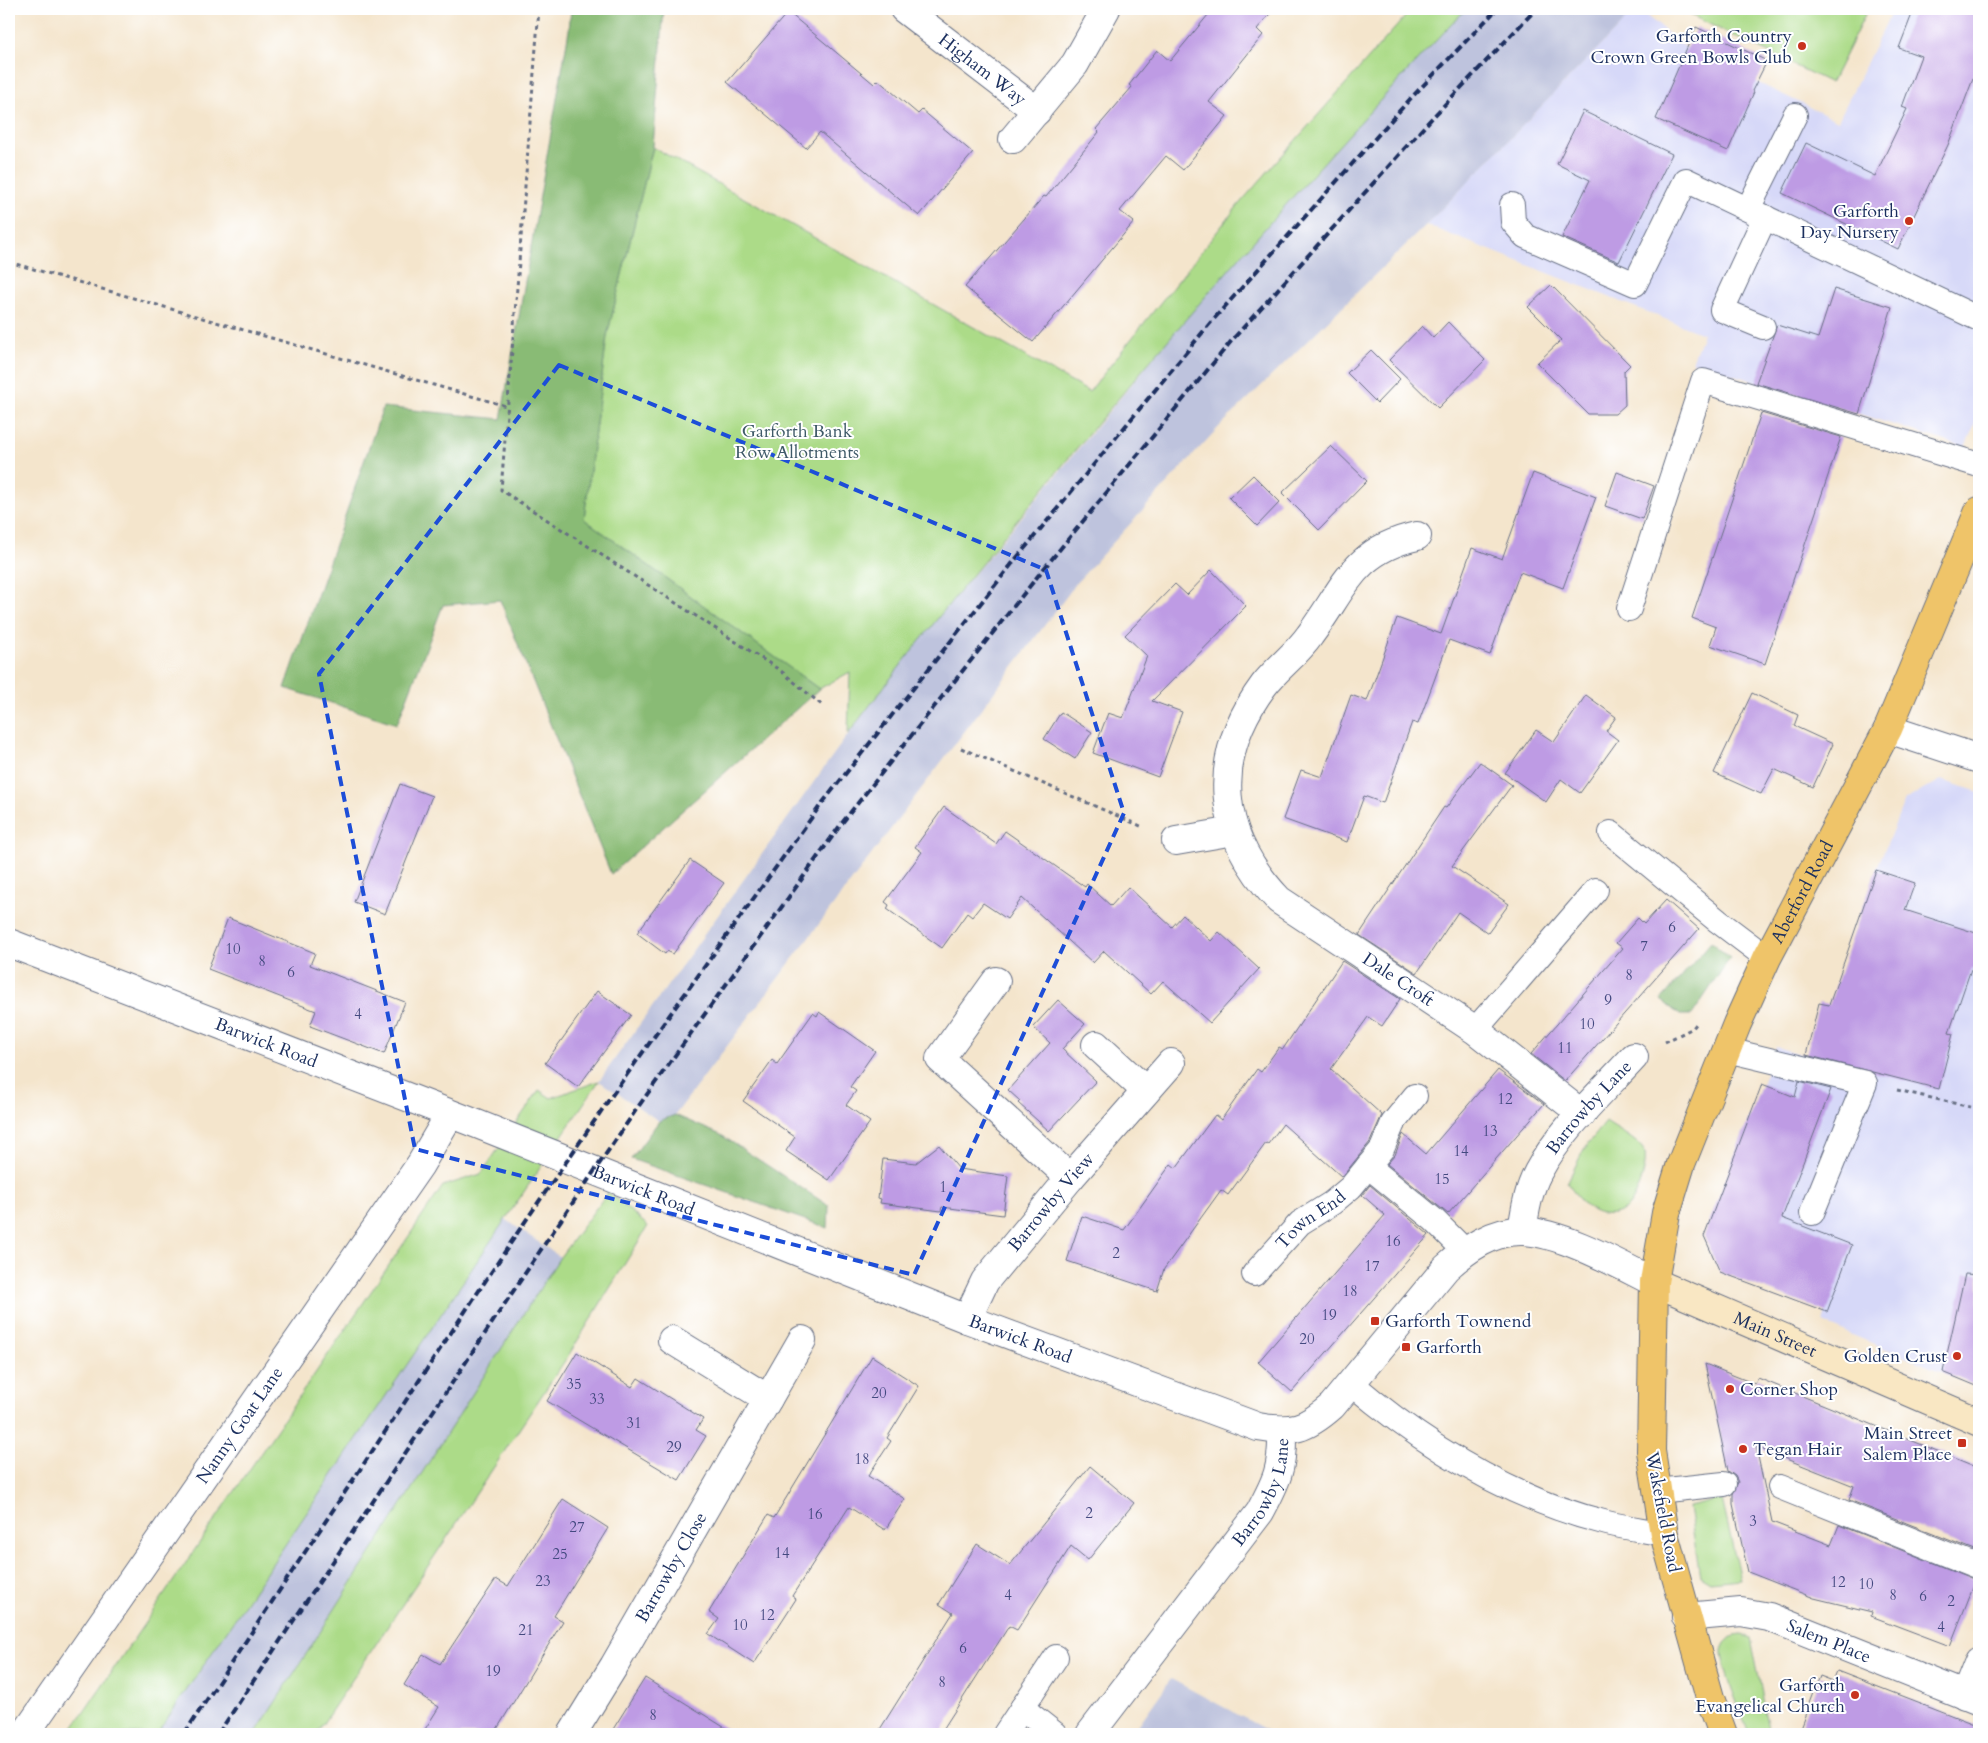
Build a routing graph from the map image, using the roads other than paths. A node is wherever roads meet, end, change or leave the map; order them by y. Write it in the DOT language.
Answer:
graph roads {
  1 [pos="904,9"];
  2 [pos="1106,9"];
  3 [pos="1037,111"];
  4 [pos="1795,115"];
  5 [pos="1013,139"];
  6 [pos="1512,204"];
  7 [pos="1757,213"];
  8 [pos="1979,319"];
  9 [pos="1763,327"];
  10 [pos="1979,465"];
  11 [pos="1979,511"];
  12 [pos="1417,536"];
  13 [pos="1629,609"];
  14 [pos="1888,729"];
  15 [pos="1979,759"];
  16 [pos="1234,831"];
  17 [pos="1611,833"];
  18 [pos="1176,841"];
  19 [pos="1596,890"];
  20 [pos="9,943"];
  21 [pos="1767,958"];
  22 [pos="996,981"];
  23 [pos="1475,1030"];
  24 [pos="1096,1045"];
  25 [pos="1727,1050"];
  26 [pos="1634,1057"];
  27 [pos="1171,1063"];
  28 [pos="1146,1091"];
  29 [pos="1415,1096"];
  30 [pos="450,1114"];
  31 [pos="1582,1114"];
  32 [pos="1368,1166"];
  33 [pos="1070,1178"];
  34 [pos="1812,1213"];
  35 [pos="1522,1231"];
  36 [pos="1465,1250"];
  37 [pos="1254,1274"];
  38 [pos="1654,1282"];
  39 [pos="967,1320"];
  40 [pos="672,1340"];
  41 [pos="802,1340"];
  42 [pos="1351,1383"];
  43 [pos="768,1399"];
  44 [pos="1979,1422"];
  45 [pos="1282,1431"];
  46 [pos="1724,1484"];
  47 [pos="1780,1487"];
  48 [pos="1657,1491"];
  49 [pos="1664,1534"];
  50 [pos="1979,1567"];
  51 [pos="1686,1617"];
  52 [pos="1056,1656"];
  53 [pos="1979,1661"];
  54 [pos="1972,1698"];
  55 [pos="1022,1708"];
  56 [pos="25,1734"];
  57 [pos="572,1734"];
  58 [pos="1005,1734"];
  59 [pos="1055,1734"];
  60 [pos="1090,1734"];
  61 [pos="1723,1734"];
  1 -- 3 [label="street, Higham Way"];
  2 -- 3 [label="street, Higham Way"];
  3 -- 5 [label="street, Higham Way"];
  4 -- 7 [label="lane"];
  6 -- 7 [label="lane"];
  7 -- 8 [label="lane"];
  7 -- 9 [label="lane"];
  10 -- 13 [label="lane"];
  11 -- 14 [label="main road, Aberford Road"];
  12 -- 16 [label="street, Dale Croft"];
  14 -- 15 [label="street"];
  14 -- 21 [label="main road, Aberford Road"];
  16 -- 18 [label="street"];
  16 -- 23 [label="street, Dale Croft"];
  17 -- 21 [label="lane"];
  19 -- 23 [label="lane"];
  20 -- 30 [label="street, Barwick Road"];
  21 -- 25 [label="main road, Aberford Road"];
  22 -- 33 [label="street"];
  23 -- 31 [label="street, Dale Croft"];
  24 -- 28 [label="street"];
  25 -- 34 [label="lane"];
  25 -- 38 [label="main road, Aberford Road"];
  26 -- 31 [label="street, Barrowby Lane"];
  27 -- 28 [label="street, Barrowby View"];
  28 -- 33 [label="street, Barrowby View"];
  29 -- 32 [label="lane, Town End"];
  30 -- 39 [label="street, Barwick Road"];
  30 -- 56 [label="street, Nanny Goat Lane"];
  31 -- 35 [label="street, Barrowby Lane"];
  32 -- 36 [label="lane"];
  32 -- 37 [label="lane, Town End"];
  33 -- 39 [label="street, Barrowby View"];
  35 -- 36 [label="street, Barrowby Lane"];
  35 -- 38 [label="street, Barrowby Lane"];
  36 -- 42 [label="street, Barrowby Lane"];
  38 -- 44 [label="main road, Main Street"];
  38 -- 48 [label="main road, Wakefield Road"];
  39 -- 45 [label="street, Barwick Road"];
  40 -- 43 [label="street"];
  41 -- 43 [label="street, Barrowby Close"];
  42 -- 45 [label="street, Barrowby Lane"];
  42 -- 49 [label="lane"];
  43 -- 57 [label="street, Barrowby Close"];
  45 -- 60 [label="street, Barrowby Lane"];
  46 -- 48 [label="lane"];
  47 -- 50 [label="lane"];
  48 -- 49 [label="main road, Wakefield Road"];
  49 -- 51 [label="main road, Wakefield Road"];
  51 -- 54 [label="street, Salem Place"];
  51 -- 61 [label="main road, Wakefield Road"];
  52 -- 55 [label="lane"];
  53 -- 54 [label="street, Salem Place"];
  55 -- 58 [label="lane"];
  55 -- 59 [label="lane"];
}
